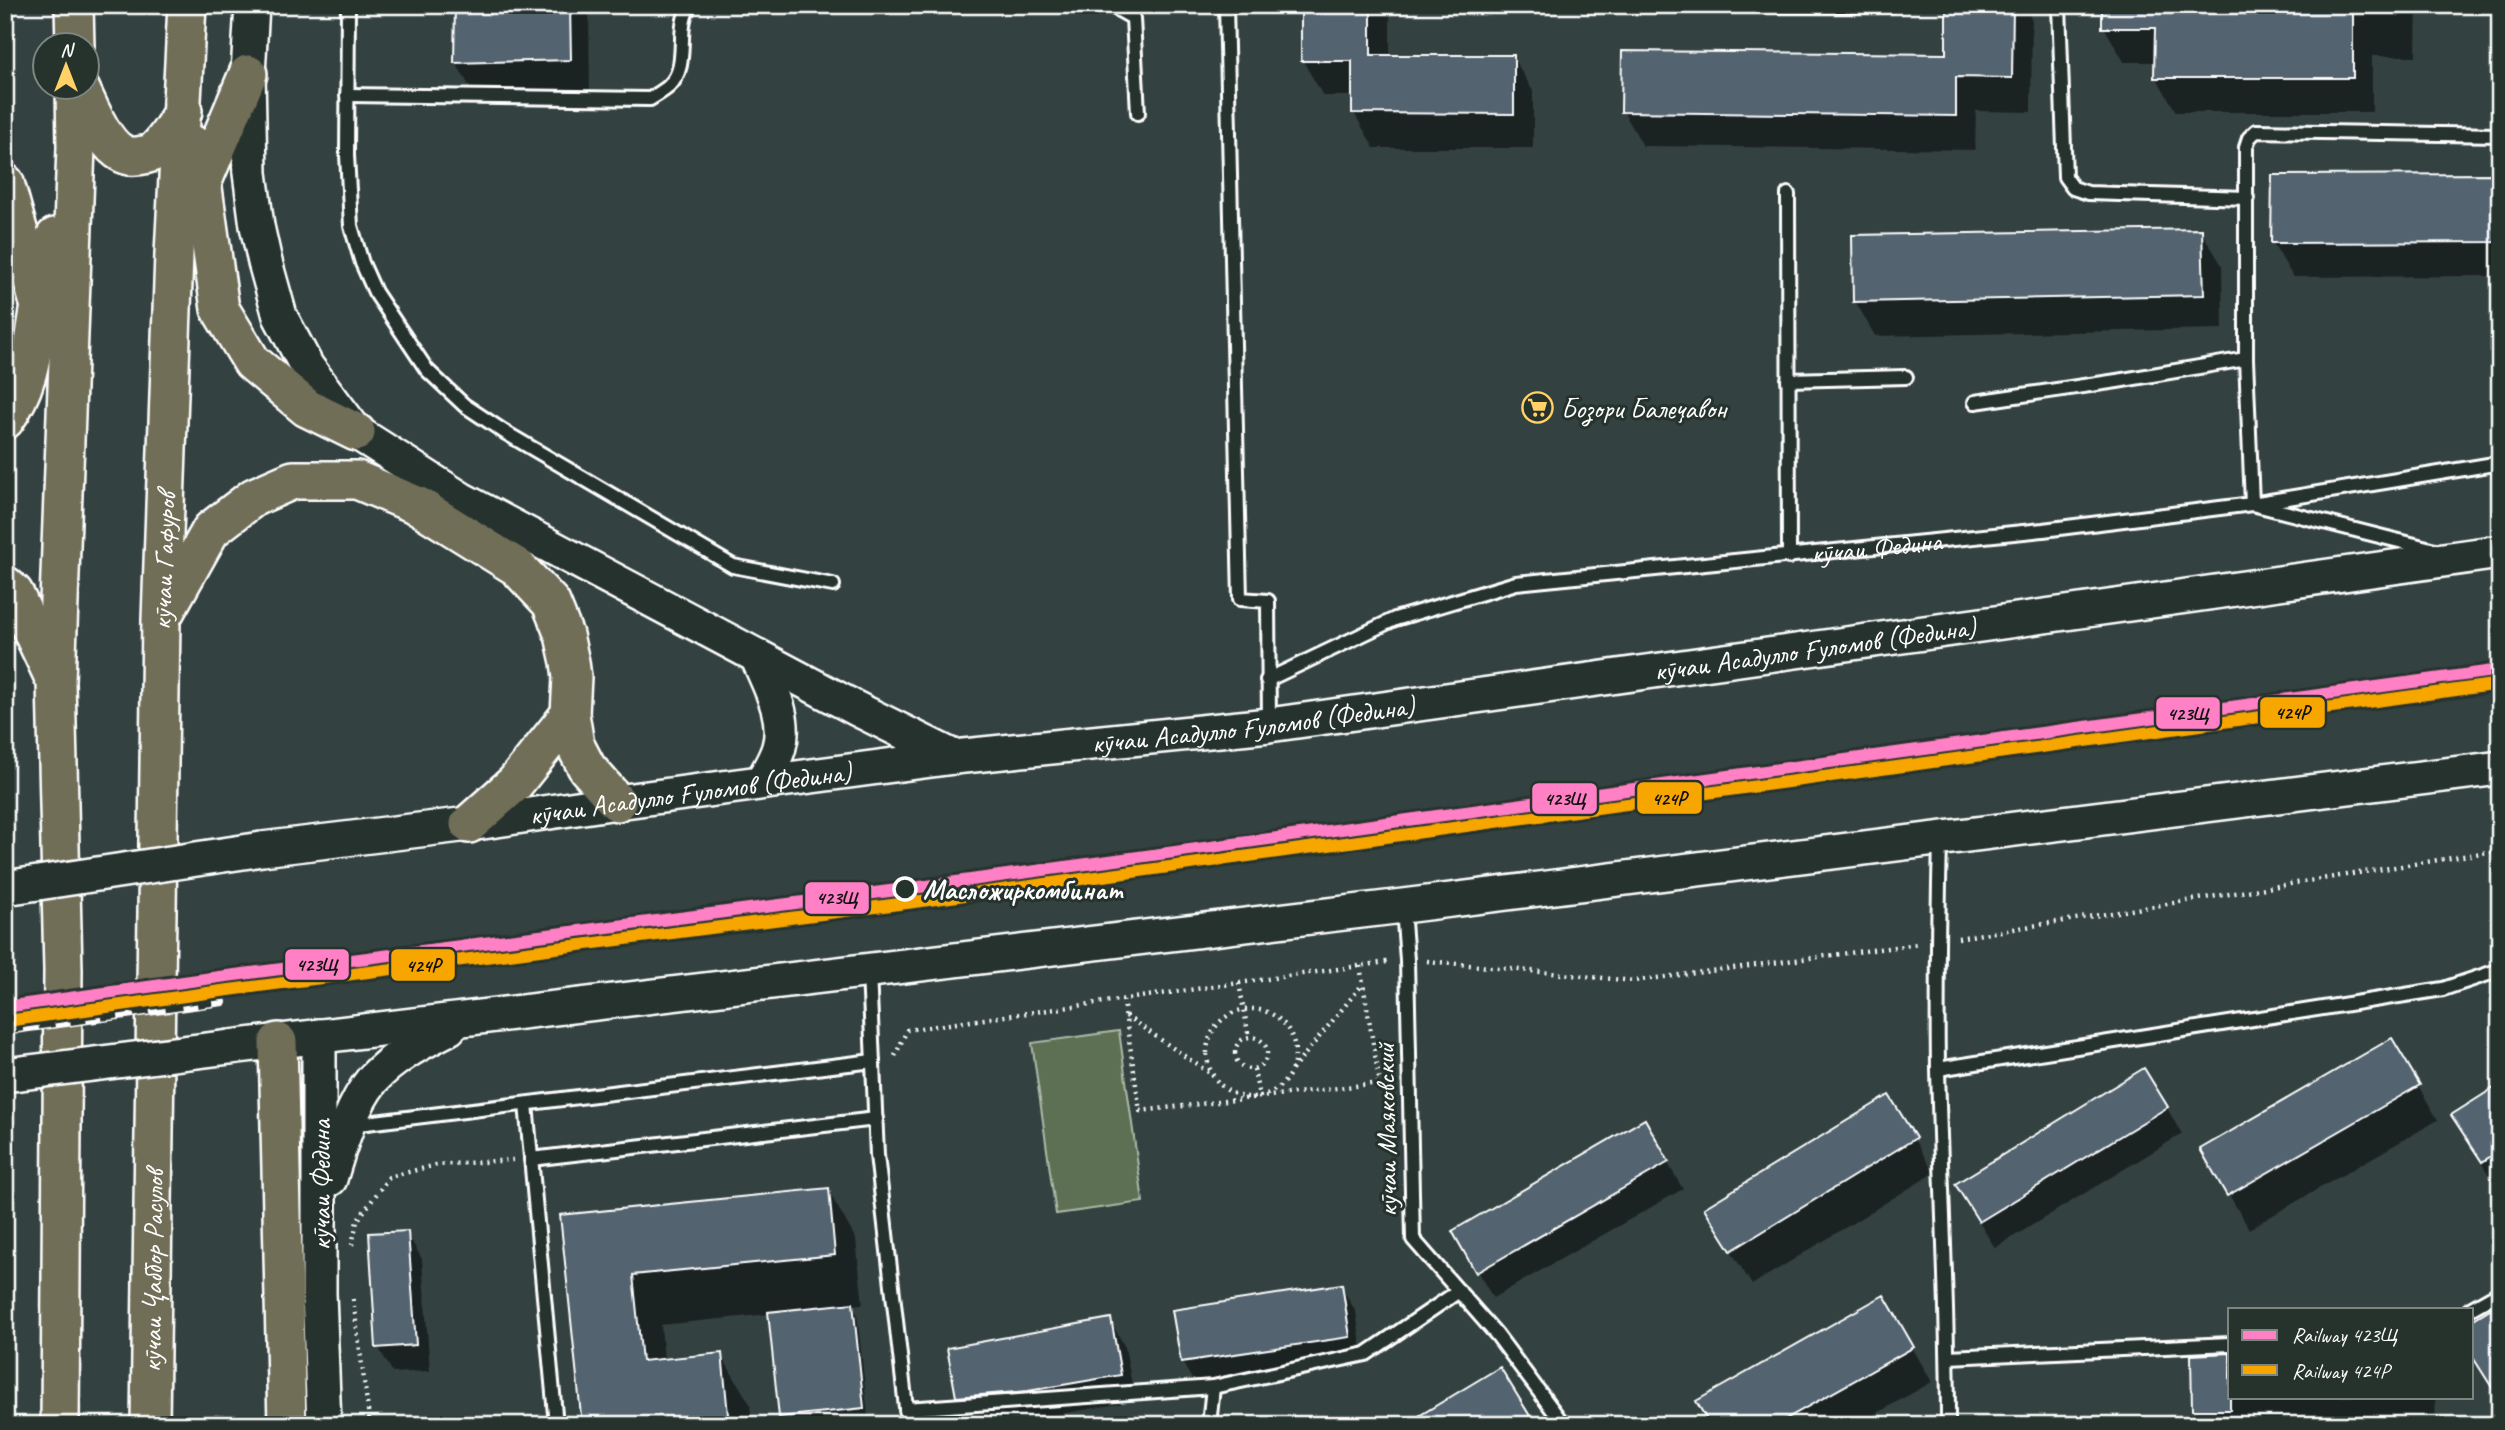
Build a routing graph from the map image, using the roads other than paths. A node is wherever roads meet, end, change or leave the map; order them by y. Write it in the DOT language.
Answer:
graph roads {
  1 [pos="74,5"];
  2 [pos="187,5"];
  3 [pos="252,5"];
  4 [pos="348,5"];
  5 [pos="690,5"];
  6 [pos="1110,5"];
  7 [pos="1226,5"];
  8 [pos="1691,5"];
  9 [pos="1891,5"];
  10 [pos="2059,5"];
  11 [pos="75,32"];
  12 [pos="248,74"];
  13 [pos="347,95"];
  14 [pos="78,102"];
  15 [pos="86,102"];
  16 [pos="183,111"];
  17 [pos="1138,113"];
  18 [pos="2500,135"];
  19 [pos="76,147"];
  20 [pos="202,181"];
  21 [pos="5,183"];
  22 [pos="1788,194"];
  23 [pos="2247,198"];
  24 [pos="174,254"];
  25 [pos="40,305"];
  26 [pos="2246,359"];
  27 [pos="1906,377"];
  28 [pos="1788,380"];
  29 [pos="66,400"];
  30 [pos="1975,402"];
  31 [pos="5,421"];
  32 [pos="356,432"];
  33 [pos="2500,463"];
  34 [pos="2252,504"];
  35 [pos="2500,552"];
  36 [pos="1788,557"];
  37 [pos="2465,557"];
  38 [pos="5,585"];
  39 [pos="833,585"];
  40 [pos="161,619"];
  41 [pos="757,656"];
  42 [pos="1268,680"];
  43 [pos="55,681"];
  44 [pos="570,714"];
  45 [pos="1269,725"];
  46 [pos="954,757"];
  47 [pos="2500,768"];
  48 [pos="762,782"];
  49 [pos="617,802"];
  50 [pos="470,824"];
  51 [pos="1940,838"];
  52 [pos="5,888"];
  53 [pos="1403,906"];
  54 [pos="2500,970"];
  55 [pos="869,971"];
  56 [pos="466,1019"];
  57 [pos="319,1036"];
  58 [pos="278,1042"];
  59 [pos="873,1061"];
  60 [pos="1938,1069"];
  61 [pos="5,1075"];
  62 [pos="526,1104"];
  63 [pos="155,1117"];
  64 [pos="876,1119"];
  65 [pos="346,1126"];
  66 [pos="531,1159"];
  67 [pos="321,1208"];
  68 [pos="1459,1291"];
  69 [pos="2500,1292"];
  70 [pos="2472,1308"];
  71 [pos="2228,1344"];
  72 [pos="1948,1357"];
  73 [pos="1213,1387"];
  74 [pos="906,1409"];
  75 [pos="1562,1421"];
  76 [pos="60,1425"];
  77 [pos="150,1425"];
  78 [pos="287,1425"];
  79 [pos="324,1425"];
  80 [pos="556,1425"];
  81 [pos="908,1425"];
  82 [pos="1209,1425"];
  83 [pos="1546,1425"];
  84 [pos="1948,1425"];
  1 -- 11 [label="main road"];
  2 -- 16 [label="main road, кӯчаи Гафуров"];
  3 -- 12 [label="street"];
  4 -- 13 [label="lane"];
  5 -- 13 [label="lane"];
  6 -- 17 [label="lane"];
  7 -- 42 [label="lane"];
  8 -- 9 [label="lane"];
  10 -- 23 [label="lane"];
  12 -- 20 [label="main road"];
  12 -- 32 [label="street"];
  13 -- 39 [label="lane"];
  14 -- 19 [label="main road"];
  15 -- 16 [label="main road"];
  16 -- 20 [label="main road"];
  16 -- 24 [label="main road, кӯчаи Гафуров"];
  18 -- 23 [label="lane"];
  19 -- 25 [label="main road"];
  19 -- 29 [label="main road"];
  20 -- 24 [label="main road"];
  20 -- 32 [label="main road"];
  21 -- 25 [label="main road"];
  22 -- 28 [label="lane"];
  23 -- 26 [label="lane"];
  24 -- 40 [label="main road, кӯчаи Гафуров"];
  25 -- 29 [label="main road"];
  25 -- 31 [label="main road"];
  26 -- 30 [label="lane"];
  26 -- 34 [label="lane"];
  27 -- 28 [label="lane"];
  28 -- 36 [label="lane"];
  29 -- 43 [label="main road"];
  32 -- 41 [label="street"];
  33 -- 34 [label="lane, кӯчаи Федина"];
  34 -- 36 [label="lane, кӯчаи Федина"];
  34 -- 37 [label="lane"];
  35 -- 37 [label="street, кӯчаи Асадулло Ғуломов (Федина)"];
  36 -- 42 [label="lane, кӯчаи Федина"];
  37 -- 45 [label="street, кӯчаи Асадулло Ғуломов (Федина)"];
  38 -- 43 [label="main road"];
  40 -- 44 [label="main road"];
  40 -- 63 [label="main road, кӯчаи Гафуров"];
  41 -- 46 [label="street"];
  41 -- 48 [label="street"];
  42 -- 45 [label="lane"];
  43 -- 76 [label="main road"];
  44 -- 49 [label="main road"];
  44 -- 50 [label="main road"];
  45 -- 46 [label="street, кӯчаи Асадулло Ғуломов (Федина)"];
  46 -- 48 [label="street, кӯчаи Асадулло Ғуломов (Федина)"];
  47 -- 51 [label="street"];
  48 -- 49 [label="street, кӯчаи Асадулло Ғуломов (Федина)"];
  49 -- 50 [label="street, кӯчаи Асадулло Ғуломов (Федина)"];
  50 -- 52 [label="street, кӯчаи Асадулло Ғуломов (Федина), bridge"];
  51 -- 53 [label="street"];
  51 -- 60 [label="lane"];
  53 -- 55 [label="street"];
  53 -- 68 [label="lane, кӯчаи Маяковский"];
  54 -- 60 [label="lane"];
  55 -- 56 [label="street"];
  55 -- 59 [label="lane"];
  56 -- 57 [label="street"];
  56 -- 65 [label="street"];
  57 -- 58 [label="street"];
  57 -- 67 [label="street, кӯчаи Федина"];
  58 -- 61 [label="street, bridge"];
  58 -- 78 [label="main road"];
  59 -- 62 [label="lane"];
  59 -- 64 [label="lane"];
  60 -- 72 [label="lane"];
  62 -- 65 [label="lane"];
  62 -- 66 [label="lane"];
  63 -- 77 [label="main road, кӯчаи Ҷаббор Расулов"];
  64 -- 66 [label="lane"];
  64 -- 74 [label="lane"];
  65 -- 67 [label="street"];
  66 -- 80 [label="lane"];
  67 -- 79 [label="street, кӯчаи Федина"];
  68 -- 73 [label="lane"];
  68 -- 75 [label="lane, кӯчаи Маяковский"];
  69 -- 70 [label="lane"];
  71 -- 72 [label="lane"];
  72 -- 84 [label="lane"];
  73 -- 74 [label="lane"];
  73 -- 82 [label="lane"];
  74 -- 81 [label="lane"];
  75 -- 83 [label="lane"];
}
